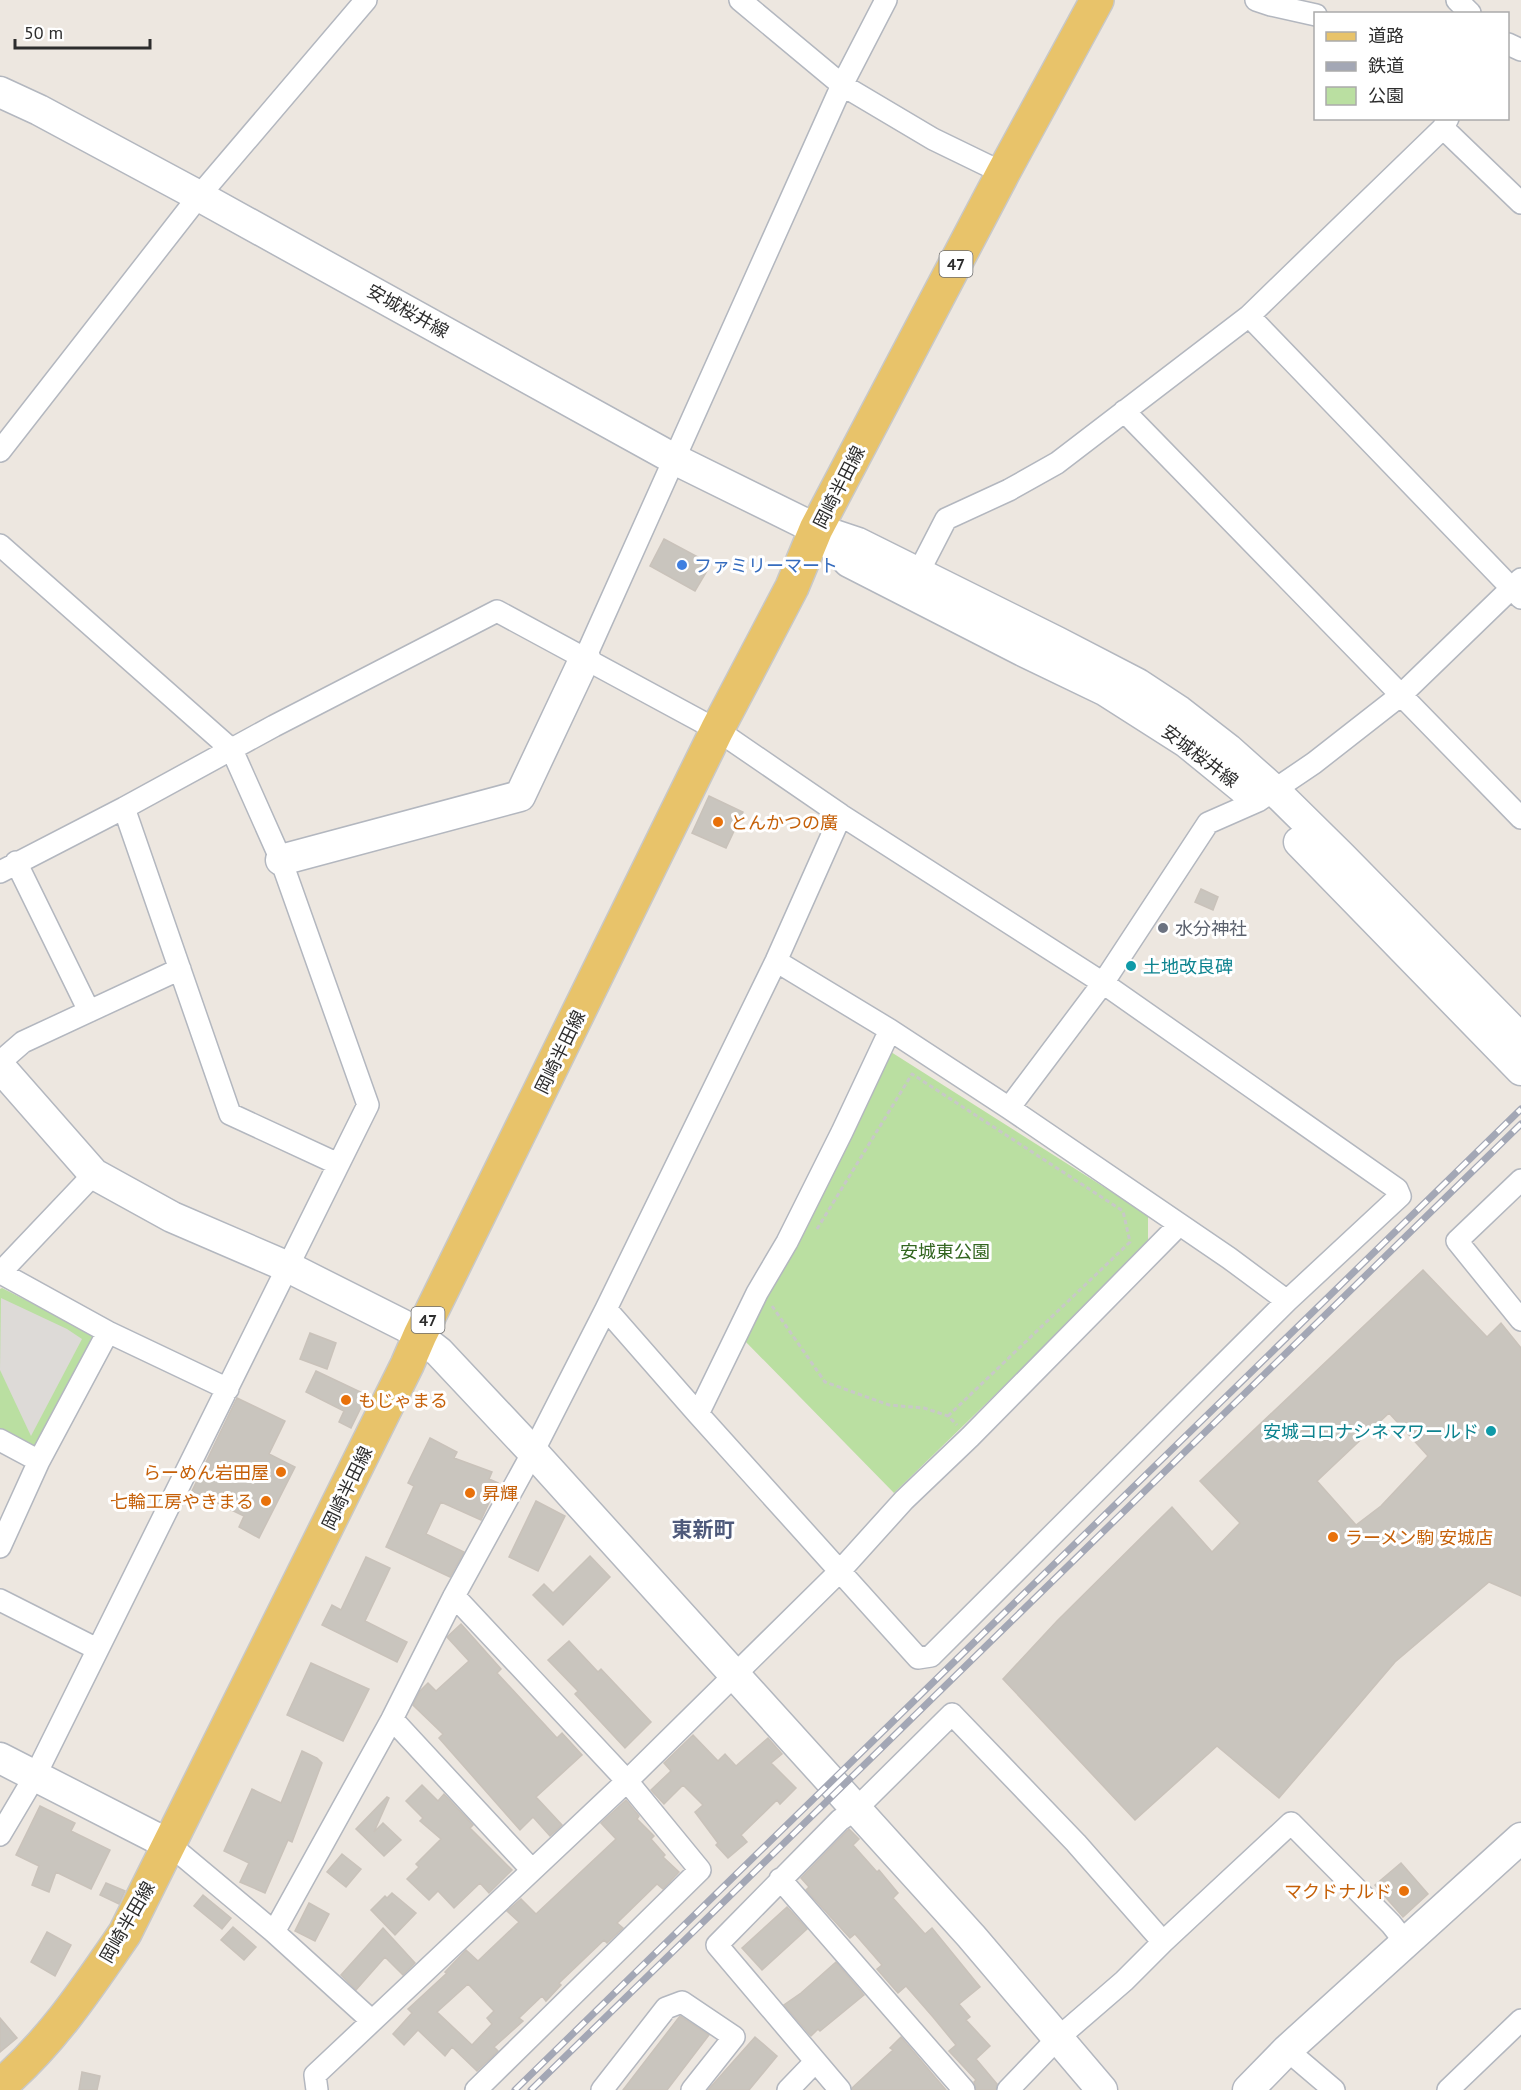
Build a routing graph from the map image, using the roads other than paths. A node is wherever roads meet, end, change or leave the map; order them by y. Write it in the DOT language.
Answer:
graph roads {
  1 [pos="366,0"];
  2 [pos="740,0"];
  3 [pos="886,0"];
  4 [pos="1256,0"];
  5 [pos="1457,0"];
  6 [pos="1089,3"];
  7 [pos="1468,12"];
  8 [pos="1314,15"];
  9 [pos="842,85"];
  10 [pos="0,92"];
  11 [pos="1445,123"];
  12 [pos="1003,173"];
  13 [pos="199,196"];
  14 [pos="1521,204"];
  15 [pos="1249,316"];
  16 [pos="1124,411"];
  17 [pos="0,451"];
  18 [pos="676,460"];
  19 [pos="816,530"];
  20 [pos="0,545"];
  21 [pos="913,583"];
  22 [pos="1518,589"];
  23 [pos="585,658"];
  24 [pos="1401,695"];
  25 [pos="717,730"];
  26 [pos="232,750"];
  27 [pos="1266,795"];
  28 [pos="124,808"];
  29 [pos="841,815"];
  30 [pos="1521,818"];
  31 [pos="281,860"];
  32 [pos="8,867"];
  33 [pos="776,961"];
  34 [pos="180,969"];
  35 [pos="1103,983"];
  36 [pos="89,1011"];
  37 [pos="890,1030"];
  38 [pos="1521,1039"];
  39 [pos="0,1062"];
  40 [pos="0,1067"];
  41 [pos="1521,1070"];
  42 [pos="1009,1108"];
  43 [pos="338,1164"];
  44 [pos="94,1174"];
  45 [pos="1521,1180"];
  46 [pos="1179,1225"];
  47 [pos="288,1267"];
  48 [pos="0,1273"];
  49 [pos="1287,1301"];
  50 [pos="606,1310"];
  51 [pos="1521,1320"];
  52 [pos="108,1332"];
  53 [pos="420,1335"];
  54 [pos="228,1389"];
  55 [pos="698,1414"];
  56 [pos="0,1440"];
  57 [pos="533,1452"];
  58 [pos="39,1461"];
  59 [pos="0,1547"];
  60 [pos="839,1572"];
  61 [pos="454,1596"];
  62 [pos="0,1600"];
  63 [pos="97,1649"];
  64 [pos="735,1674"];
  65 [pos="392,1719"];
  66 [pos="0,1758"];
  67 [pos="35,1776"];
  68 [pos="627,1781"];
  69 [pos="855,1810"];
  70 [pos="0,1835"];
  71 [pos="1521,1838"];
  72 [pos="170,1845"];
  73 [pos="532,1870"];
  74 [pos="780,1879"];
  75 [pos="274,1932"];
  76 [pos="1163,1942"];
  77 [pos="1406,1943"];
  78 [pos="1521,2020"];
  79 [pos="372,2021"];
  80 [pos="1058,2038"];
  81 [pos="1287,2050"];
  82 [pos="815,2062"];
  83 [pos="0,2085"];
  84 [pos="317,2090"];
  85 [pos="476,2090"];
  86 [pos="602,2090"];
  87 [pos="692,2090"];
  88 [pos="788,2090"];
  89 [pos="840,2090"];
  90 [pos="964,2090"];
  91 [pos="1008,2090"];
  92 [pos="1102,2090"];
  93 [pos="1248,2090"];
  94 [pos="1334,2090"];
  95 [pos="1448,2090"];
  1 -- 13 [label="street"];
  2 -- 9 [label="street"];
  3 -- 9 [label="street"];
  4 -- 8 [label="street"];
  5 -- 7 [label="street"];
  6 -- 12 [label="main road, 岡崎半田線 / 47"];
  9 -- 12 [label="street"];
  9 -- 18 [label="street"];
  10 -- 13 [label="street, 安城桜井線"];
  11 -- 14 [label="street"];
  11 -- 15 [label="street"];
  12 -- 19 [label="main road, 岡崎半田線 / 47"];
  13 -- 17 [label="street"];
  13 -- 18 [label="street, 安城桜井線"];
  15 -- 16 [label="street"];
  15 -- 22 [label="street"];
  16 -- 21 [label="street"];
  16 -- 24 [label="street"];
  18 -- 19 [label="street, 安城桜井線"];
  18 -- 23 [label="street"];
  19 -- 21 [label="street, 安城桜井線"];
  19 -- 25 [label="main road, 岡崎半田線 / 47"];
  20 -- 26 [label="street"];
  21 -- 27 [label="street, 安城桜井線"];
  22 -- 24 [label="street"];
  23 -- 25 [label="street"];
  23 -- 26 [label="street"];
  23 -- 31 [label="street"];
  24 -- 27 [label="street"];
  24 -- 30 [label="street"];
  25 -- 29 [label="street"];
  25 -- 53 [label="main road, 岡崎半田線 / 47"];
  26 -- 28 [label="street"];
  26 -- 31 [label="street"];
  27 -- 35 [label="street"];
  27 -- 38 [label="street, 安城桜井線"];
  27 -- 41 [label="street, 安城桜井線"];
  28 -- 32 [label="street"];
  28 -- 34 [label="street"];
  29 -- 33 [label="street"];
  29 -- 35 [label="street"];
  31 -- 43 [label="street"];
  32 -- 36 [label="street"];
  33 -- 37 [label="street"];
  33 -- 50 [label="street"];
  34 -- 36 [label="street"];
  34 -- 43 [label="street"];
  35 -- 42 [label="street"];
  35 -- 49 [label="street"];
  36 -- 39 [label="street"];
  37 -- 42 [label="street"];
  37 -- 55 [label="street"];
  40 -- 44 [label="street"];
  42 -- 46 [label="street"];
  43 -- 47 [label="street"];
  44 -- 47 [label="street"];
  44 -- 48 [label="street"];
  45 -- 51 [label="street"];
  46 -- 49 [label="street"];
  46 -- 60 [label="street"];
  47 -- 53 [label="street"];
  47 -- 54 [label="street"];
  48 -- 52 [label="street"];
  49 -- 60 [label="street"];
  50 -- 55 [label="street"];
  50 -- 57 [label="street"];
  52 -- 54 [label="street"];
  52 -- 58 [label="street"];
  53 -- 57 [label="street"];
  53 -- 72 [label="main road, 岡崎半田線 / 47"];
  54 -- 63 [label="street"];
  55 -- 60 [label="street"];
  56 -- 58 [label="street"];
  57 -- 61 [label="street"];
  57 -- 64 [label="street"];
  58 -- 59 [label="street"];
  60 -- 64 [label="street"];
  61 -- 65 [label="street"];
  61 -- 68 [label="street"];
  62 -- 63 [label="street"];
  63 -- 67 [label="street"];
  64 -- 68 [label="street"];
  64 -- 69 [label="street"];
  65 -- 73 [label="street"];
  65 -- 75 [label="street"];
  66 -- 67 [label="street"];
  67 -- 70 [label="street"];
  67 -- 72 [label="street"];
  68 -- 73 [label="street"];
  68 -- 85 [label="street"];
  69 -- 74 [label="street"];
  69 -- 76 [label="street"];
  69 -- 80 [label="street"];
  71 -- 77 [label="street"];
  72 -- 75 [label="street"];
  72 -- 83 [label="main road, 岡崎半田線 / 47"];
  73 -- 79 [label="street"];
  74 -- 82 [label="street"];
  74 -- 90 [label="street"];
  75 -- 79 [label="street"];
  76 -- 77 [label="street"];
  76 -- 80 [label="street"];
  77 -- 81 [label="street"];
  78 -- 95 [label="street"];
  79 -- 84 [label="street"];
  80 -- 91 [label="street"];
  80 -- 92 [label="street"];
  81 -- 93 [label="street"];
  81 -- 94 [label="street"];
  82 -- 88 [label="street"];
  82 -- 89 [label="street"];
  86 -- 87 [label="street"];
}
